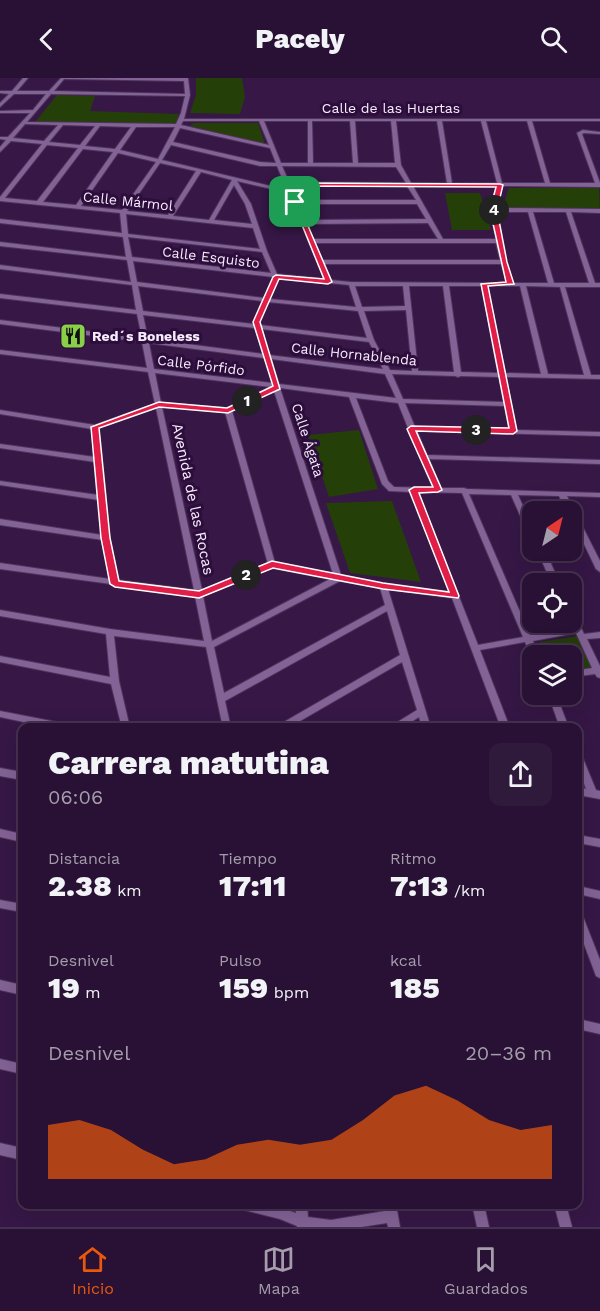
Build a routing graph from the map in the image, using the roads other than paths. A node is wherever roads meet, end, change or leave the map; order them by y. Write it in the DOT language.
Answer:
graph roads {
  1 [pos="26,78"];
  2 [pos="63,78"];
  3 [pos="187,79"];
  4 [pos="0,92"];
  5 [pos="14,92"];
  6 [pos="49,93"];
  7 [pos="188,95"];
  8 [pos="0,106"];
  9 [pos="34,111"];
  10 [pos="0,112"];
  11 [pos="261,120"];
  12 [pos="310,120"];
  13 [pos="352,120"];
  14 [pos="393,120"];
  15 [pos="439,120"];
  16 [pos="483,120"];
  17 [pos="529,120"];
  18 [pos="600,120"];
  19 [pos="23,123"];
  20 [pos="180,123"];
  21 [pos="61,124"];
  22 [pos="98,125"];
  23 [pos="135,126"];
  24 [pos="600,133"];
  25 [pos="0,138"];
  26 [pos="10,139"];
  27 [pos="45,143"];
  28 [pos="169,143"];
  29 [pos="81,147"];
  30 [pos="270,147"];
  31 [pos="0,150"];
  32 [pos="117,151"];
  33 [pos="158,160"];
  34 [pos="278,165"];
  35 [pos="311,165"];
  36 [pos="356,165"];
  37 [pos="398,165"];
  38 [pos="199,171"];
  39 [pos="234,180"];
  40 [pos="287,184"];
  41 [pos="450,184"];
  42 [pos="409,185"];
  43 [pos="500,185"];
  44 [pos="548,185"];
  45 [pos="599,185"];
  46 [pos="291,192"];
  47 [pos="1,199"];
  48 [pos="295,202"];
  49 [pos="418,202"];
  50 [pos="39,203"];
  51 [pos="77,208"];
  52 [pos="494,210"];
  53 [pos="530,211"];
  54 [pos="568,211"];
  55 [pos="600,211"];
  56 [pos="123,213"];
  57 [pos="170,217"];
  58 [pos="0,221"];
  59 [pos="428,221"];
  60 [pos="210,222"];
  61 [pos="303,222"];
  62 [pos="254,226"];
  63 [pos="124,235"];
  64 [pos="310,241"];
  65 [pos="499,241"];
  66 [pos="442,242"];
  67 [pos="0,244"];
  68 [pos="264,250"];
  69 [pos="131,260"];
  70 [pos="319,262"];
  71 [pos="503,262"];
  72 [pos="0,267"];
  73 [pos="276,277"];
  74 [pos="328,282"];
  75 [pos="351,284"];
  76 [pos="406,284"];
  77 [pos="446,284"];
  78 [pos="484,284"];
  79 [pos="510,284"];
  80 [pos="522,284"];
  81 [pos="136,285"];
  82 [pos="552,285"];
  83 [pos="562,285"];
  84 [pos="597,285"];
  85 [pos="0,296"];
  86 [pos="266,300"];
  87 [pos="408,308"];
  88 [pos="358,309"];
  89 [pos="141,313"];
  90 [pos="0,322"];
  91 [pos="258,327"];
  92 [pos="371,340"];
  93 [pos="147,341"];
  94 [pos="0,352"];
  95 [pos="268,357"];
  96 [pos="151,371"];
  97 [pos="388,372"];
  98 [pos="415,373"];
  99 [pos="458,375"];
  100 [pos="501,376"];
  101 [pos="545,376"];
  102 [pos="588,376"];
  103 [pos="600,376"];
  104 [pos="277,387"];
  105 [pos="352,396"];
  106 [pos="400,402"];
  107 [pos="508,404"];
  108 [pos="159,405"];
  109 [pos="228,410"];
  110 [pos="0,412"];
  111 [pos="95,427"];
  112 [pos="411,429"];
  113 [pos="513,431"];
  114 [pos="600,434"];
  115 [pos="0,446"];
  116 [pos="423,458"];
  117 [pos="97,460"];
  118 [pos="600,462"];
  119 [pos="0,483"];
  120 [pos="414,490"];
  121 [pos="438,490"];
  122 [pos="464,490"];
  123 [pos="513,492"];
  124 [pos="562,494"];
  125 [pos="600,495"];
  126 [pos="101,498"];
  127 [pos="566,501"];
  128 [pos="522,511"];
  129 [pos="0,522"];
  130 [pos="582,534"];
  131 [pos="106,538"];
  132 [pos="272,565"];
  133 [pos="0,566"];
  134 [pos="600,569"];
  135 [pos="338,578"];
  136 [pos="115,584"];
  137 [pos="383,586"];
  138 [pos="199,594"];
  139 [pos="455,596"];
  140 [pos="388,607"];
  141 [pos="0,613"];
  142 [pos="110,632"];
  143 [pos="580,634"];
  144 [pos="600,635"];
  145 [pos="528,639"];
  146 [pos="211,645"];
  147 [pos="530,645"];
  148 [pos="477,648"];
  149 [pos="405,656"];
  150 [pos="0,659"];
  151 [pos="599,672"];
  152 [pos="582,673"];
  153 [pos="116,681"];
  154 [pos="223,698"];
  155 [pos="557,705"];
  156 [pos="422,711"];
  157 [pos="0,714"];
  158 [pos="46,723"];
  159 [pos="125,723"];
  160 [pos="226,723"];
  161 [pos="289,723"];
  162 [pos="402,723"];
  163 [pos="426,723"];
  164 [pos="504,723"];
  165 [pos="564,723"];
  166 [pos="582,764"];
  167 [pos="0,772"];
  168 [pos="18,775"];
  169 [pos="582,792"];
  170 [pos="597,795"];
  171 [pos="0,833"];
  172 [pos="18,837"];
  173 [pos="582,840"];
  174 [pos="600,843"];
  175 [pos="582,891"];
  176 [pos="600,894"];
  177 [pos="0,904"];
  178 [pos="18,908"];
  179 [pos="582,925"];
  180 [pos="597,953"];
  181 [pos="600,973"];
  182 [pos="0,985"];
  183 [pos="18,989"];
  184 [pos="582,1025"];
  185 [pos="598,1029"];
  186 [pos="600,1040"];
  187 [pos="0,1064"];
  188 [pos="18,1068"];
  189 [pos="0,1149"];
  190 [pos="18,1153"];
  191 [pos="263,1209"];
  192 [pos="302,1209"];
  193 [pos="479,1209"];
  194 [pos="561,1209"];
  195 [pos="392,1216"];
  196 [pos="303,1224"];
  197 [pos="483,1227"];
  198 [pos="566,1227"];
  1 -- 5 [label="street"];
  2 -- 3 [label="street"];
  2 -- 6 [label="street"];
  3 -- 7 [label="street"];
  4 -- 5 [label="street"];
  5 -- 6 [label="street"];
  5 -- 8 [label="street"];
  6 -- 7 [label="street"];
  6 -- 9 [label="street"];
  7 -- 20 [label="street"];
  9 -- 10 [label="street"];
  9 -- 19 [label="street"];
  11 -- 12 [label="street, Calle de las Huertas"];
  11 -- 20 [label="street, Calle de las Huertas"];
  11 -- 30 [label="street"];
  12 -- 13 [label="street, Calle de las Huertas"];
  12 -- 35 [label="street"];
  13 -- 14 [label="street, Calle de las Huertas"];
  13 -- 36 [label="street"];
  14 -- 15 [label="street, Calle de las Huertas"];
  14 -- 37 [label="street"];
  15 -- 16 [label="street, Calle de las Huertas"];
  15 -- 41 [label="street"];
  16 -- 17 [label="street, Calle de las Huertas"];
  16 -- 43 [label="street"];
  17 -- 18 [label="street, Calle de las Huertas"];
  17 -- 44 [label="street"];
  19 -- 21 [label="street"];
  19 -- 26 [label="street"];
  20 -- 23 [label="street"];
  20 -- 28 [label="street"];
  20 -- 30 [label="street"];
  21 -- 22 [label="street"];
  21 -- 27 [label="street"];
  22 -- 23 [label="street"];
  22 -- 29 [label="street"];
  23 -- 32 [label="street"];
  24 -- 45 [label="street"];
  25 -- 26 [label="street"];
  26 -- 27 [label="street"];
  26 -- 31 [label="street"];
  27 -- 29 [label="street"];
  27 -- 47 [label="street"];
  28 -- 33 [label="street"];
  28 -- 34 [label="street"];
  29 -- 32 [label="street"];
  29 -- 50 [label="street"];
  30 -- 34 [label="street"];
  32 -- 33 [label="street"];
  32 -- 51 [label="street"];
  33 -- 38 [label="street"];
  33 -- 56 [label="street"];
  34 -- 35 [label="street"];
  34 -- 40 [label="street"];
  35 -- 36 [label="street"];
  36 -- 37 [label="street"];
  37 -- 42 [label="street"];
  38 -- 39 [label="street"];
  38 -- 57 [label="street"];
  39 -- 46 [label="street"];
  39 -- 60 [label="street"];
  39 -- 62 [label="street"];
  40 -- 42 [label="street"];
  40 -- 46 [label="street"];
  41 -- 42 [label="street"];
  41 -- 43 [label="street"];
  42 -- 49 [label="street"];
  43 -- 44 [label="street"];
  43 -- 52 [label="street"];
  44 -- 45 [label="street"];
  46 -- 48 [label="street"];
  47 -- 50 [label="street, Calle Mármol"];
  48 -- 49 [label="street"];
  48 -- 61 [label="street"];
  49 -- 59 [label="street"];
  50 -- 51 [label="street, Calle Mármol"];
  51 -- 56 [label="street, Calle Mármol"];
  52 -- 53 [label="street"];
  52 -- 65 [label="street"];
  53 -- 54 [label="street"];
  53 -- 82 [label="street"];
  54 -- 55 [label="street"];
  54 -- 84 [label="street"];
  56 -- 57 [label="street, Calle Mármol"];
  56 -- 63 [label="street, Avenida de las Rocas"];
  57 -- 60 [label="street, Calle Mármol"];
  58 -- 63 [label="street"];
  59 -- 61 [label="street"];
  59 -- 66 [label="street"];
  60 -- 62 [label="street, Calle Mármol"];
  61 -- 64 [label="street"];
  62 -- 68 [label="street"];
  63 -- 68 [label="street"];
  63 -- 69 [label="street, Avenida de las Rocas"];
  64 -- 66 [label="street"];
  64 -- 70 [label="street"];
  65 -- 66 [label="street"];
  65 -- 71 [label="street"];
  67 -- 69 [label="street, Calle Esquisto"];
  68 -- 73 [label="street"];
  69 -- 73 [label="street, Calle Esquisto"];
  69 -- 81 [label="street, Avenida de las Rocas"];
  70 -- 71 [label="street"];
  70 -- 74 [label="street"];
  71 -- 79 [label="street"];
  72 -- 81 [label="street"];
  73 -- 74 [label="street, Calle Esquisto"];
  73 -- 86 [label="street"];
  74 -- 75 [label="street, Calle Esquisto"];
  75 -- 76 [label="street, Calle Esquisto"];
  75 -- 88 [label="street"];
  76 -- 77 [label="street, Calle Esquisto"];
  76 -- 87 [label="street"];
  77 -- 78 [label="street, Calle Esquisto"];
  77 -- 99 [label="street"];
  78 -- 79 [label="street, Calle Esquisto"];
  78 -- 100 [label="street"];
  79 -- 80 [label="street, Calle Esquisto"];
  80 -- 82 [label="street, Calle Esquisto"];
  80 -- 101 [label="street"];
  81 -- 86 [label="street"];
  81 -- 89 [label="street, Avenida de las Rocas"];
  82 -- 83 [label="street, Calle Esquisto"];
  83 -- 84 [label="street, Calle Esquisto"];
  83 -- 102 [label="street"];
  85 -- 89 [label="street"];
  86 -- 88 [label="street"];
  86 -- 91 [label="street"];
  87 -- 88 [label="street"];
  87 -- 98 [label="street"];
  88 -- 92 [label="street"];
  89 -- 91 [label="street"];
  89 -- 93 [label="street, Avenida de las Rocas"];
  90 -- 93 [label="street, Calle Hornablenda"];
  91 -- 92 [label="street"];
  91 -- 95 [label="street, Calle Ágata"];
  92 -- 97 [label="street"];
  93 -- 95 [label="street, Calle Hornablenda"];
  93 -- 96 [label="street, Avenida de las Rocas"];
  94 -- 96 [label="street, Calle Pórfido"];
  95 -- 97 [label="street, Calle Hornablenda"];
  95 -- 104 [label="street, Calle Ágata"];
  96 -- 104 [label="street, Calle Pórfido"];
  96 -- 108 [label="street, Avenida de las Rocas"];
  97 -- 98 [label="street, Calle Hornablenda"];
  97 -- 106 [label="street"];
  98 -- 99 [label="street, Calle Hornablenda"];
  99 -- 100 [label="street, Calle Hornablenda"];
  100 -- 101 [label="street, Calle Hornablenda"];
  100 -- 107 [label="street"];
  101 -- 102 [label="street, Calle Hornablenda"];
  102 -- 103 [label="street, Calle Hornablenda"];
  104 -- 105 [label="street, Calle Pórfido"];
  104 -- 109 [label="street"];
  104 -- 135 [label="street, Calle Ágata"];
  105 -- 106 [label="street, Calle Pórfido"];
  105 -- 120 [label="street"];
  106 -- 107 [label="street, Calle Pórfido"];
  106 -- 112 [label="street"];
  107 -- 113 [label="street"];
  108 -- 109 [label="street"];
  108 -- 111 [label="street"];
  108 -- 138 [label="street, Avenida de las Rocas"];
  109 -- 132 [label="street"];
  110 -- 111 [label="street"];
  111 -- 117 [label="street"];
  112 -- 113 [label="street"];
  112 -- 116 [label="street"];
  113 -- 114 [label="street"];
  115 -- 117 [label="street"];
  116 -- 118 [label="street"];
  116 -- 121 [label="street"];
  117 -- 126 [label="street"];
  119 -- 126 [label="street"];
  120 -- 121 [label="street"];
  120 -- 139 [label="street"];
  121 -- 122 [label="street"];
  122 -- 123 [label="street"];
  122 -- 145 [label="street"];
  123 -- 124 [label="street"];
  123 -- 128 [label="street"];
  124 -- 125 [label="street"];
  124 -- 127 [label="street"];
  126 -- 131 [label="street"];
  129 -- 131 [label="street"];
  130 -- 134 [label="street"];
  131 -- 136 [label="street"];
  132 -- 135 [label="street"];
  132 -- 138 [label="street"];
  133 -- 136 [label="street"];
  135 -- 137 [label="street"];
  135 -- 146 [label="street"];
  136 -- 138 [label="street"];
  137 -- 139 [label="street"];
  137 -- 140 [label="street"];
  138 -- 146 [label="street, Avenida de las Rocas"];
  139 -- 148 [label="street"];
  140 -- 149 [label="street"];
  140 -- 154 [label="street"];
  141 -- 142 [label="street"];
  142 -- 146 [label="street"];
  142 -- 153 [label="street"];
  143 -- 144 [label="street"];
  143 -- 145 [label="street"];
  143 -- 151 [label="street"];
  145 -- 147 [label="street"];
  145 -- 148 [label="street"];
  146 -- 154 [label="street, Avenida de las Rocas"];
  148 -- 164 [label="street"];
  149 -- 156 [label="street"];
  149 -- 161 [label="street"];
  150 -- 153 [label="street"];
  151 -- 152 [label="street"];
  153 -- 159 [label="street"];
  154 -- 160 [label="street, Avenida de las Rocas"];
  155 -- 165 [label="street"];
  156 -- 162 [label="street"];
  156 -- 163 [label="street"];
  157 -- 158 [label="street"];
  166 -- 170 [label="street"];
  167 -- 168 [label="street"];
  169 -- 170 [label="street"];
  171 -- 172 [label="street"];
  173 -- 174 [label="street"];
  175 -- 176 [label="street"];
  177 -- 178 [label="street"];
  179 -- 180 [label="street"];
  180 -- 181 [label="street"];
  182 -- 183 [label="street"];
  184 -- 185 [label="street"];
  185 -- 186 [label="street"];
  187 -- 188 [label="street"];
  189 -- 190 [label="street"];
  191 -- 196 [label="street"];
  192 -- 196 [label="street"];
  193 -- 197 [label="street"];
  194 -- 198 [label="street"];
  195 -- 196 [label="street"];
}
